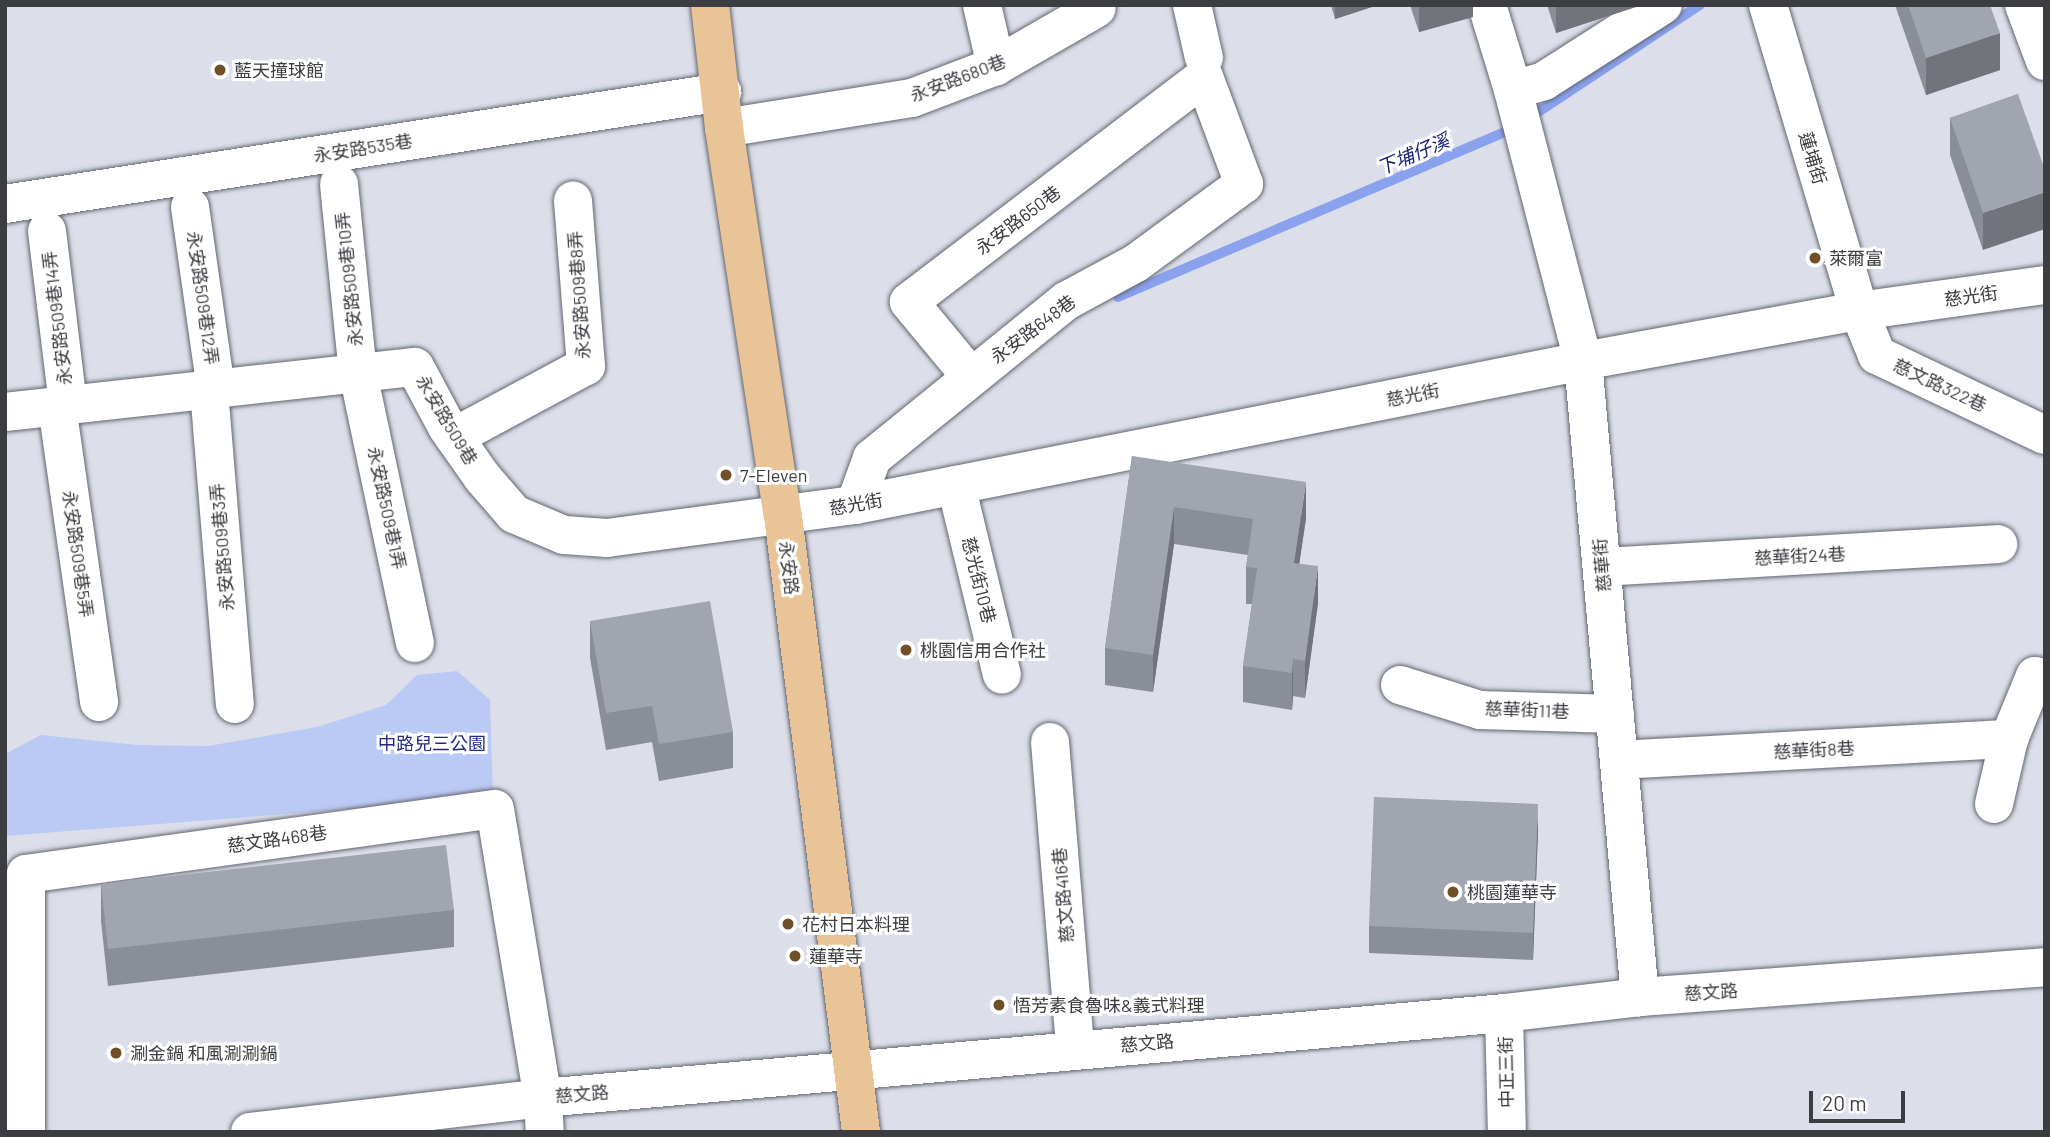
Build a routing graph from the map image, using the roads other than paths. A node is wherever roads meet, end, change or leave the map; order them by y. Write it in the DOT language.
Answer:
graph roads {
  1 [pos="710,5"];
  2 [pos="982,5"];
  3 [pos="1192,5"];
  4 [pos="1487,5"];
  5 [pos="1663,5"];
  6 [pos="1768,5"];
  7 [pos="2024,5"];
  8 [pos="1097,8"];
  9 [pos="2045,61"];
  10 [pos="996,66"];
  11 [pos="1204,67"];
  12 [pos="723,110"];
  13 [pos="1519,112"];
  14 [pos="339,184"];
  15 [pos="573,201"];
  16 [pos="5,204"];
  17 [pos="190,207"];
  18 [pos="47,231"];
  19 [pos="2045,285"];
  20 [pos="1859,312"];
  21 [pos="1583,361"];
  22 [pos="358,373"];
  23 [pos="971,377"];
  24 [pos="213,389"];
  25 [pos="62,406"];
  26 [pos="5,412"];
  27 [pos="2045,435"];
  28 [pos="454,437"];
  29 [pos="956,485"];
  30 [pos="855,505"];
  31 [pos="783,516"];
  32 [pos="1998,544"];
  33 [pos="1602,568"];
  34 [pos="415,643"];
  35 [pos="1002,675"];
  36 [pos="2045,679"];
  37 [pos="1400,685"];
  38 [pos="99,702"];
  39 [pos="235,704"];
  40 [pos="1615,714"];
  41 [pos="2009,739"];
  42 [pos="1050,742"];
  43 [pos="1619,760"];
  44 [pos="1994,804"];
  45 [pos="2045,967"];
  46 [pos="1640,997"];
  47 [pos="1504,1013"];
  48 [pos="1076,1049"];
  49 [pos="853,1071"];
  50 [pos="544,1115"];
  51 [pos="26,1132"];
  52 [pos="250,1132"];
  53 [pos="861,1132"];
  54 [pos="1507,1132"];
  1 -- 12 [label="main road, 永安路"];
  2 -- 10 [label="street"];
  3 -- 11 [label="street"];
  4 -- 13 [label="street, 慈華街"];
  5 -- 13 [label="street"];
  6 -- 20 [label="street, 蓮埔街"];
  7 -- 9 [label="street"];
  8 -- 10 [label="street, 永安路680巷"];
  10 -- 12 [label="street, 永安路680巷"];
  11 -- 23 [label="street, 永安路648巷"];
  11 -- 23 [label="street, 永安路650巷"];
  12 -- 16 [label="street, 永安路535巷"];
  12 -- 31 [label="main road, 永安路"];
  13 -- 21 [label="street, 慈華街"];
  14 -- 22 [label="street, 永安路509巷10弄"];
  15 -- 28 [label="street, 永安路509巷8弄"];
  17 -- 24 [label="street, 永安路509巷12弄"];
  18 -- 25 [label="street, 永安路509巷14弄"];
  19 -- 20 [label="street, 慈光街"];
  20 -- 21 [label="street, 慈光街"];
  20 -- 27 [label="street, 慈文路322巷"];
  21 -- 29 [label="street, 慈光街"];
  21 -- 33 [label="street, 慈華街"];
  22 -- 24 [label="street, 永安路509巷"];
  22 -- 28 [label="street, 永安路509巷"];
  22 -- 34 [label="street, 永安路509巷1弄"];
  23 -- 30 [label="street, 永安路648巷"];
  24 -- 25 [label="street, 永安路509巷"];
  24 -- 39 [label="street, 永安路509巷3弄"];
  25 -- 26 [label="street, 永安路509巷"];
  25 -- 38 [label="street, 永安路509巷5弄"];
  28 -- 31 [label="street, 永安路509巷"];
  29 -- 30 [label="street, 慈光街"];
  29 -- 35 [label="street, 慈光街10巷"];
  30 -- 31 [label="street, 慈光街"];
  31 -- 49 [label="main road, 永安路"];
  32 -- 33 [label="street, 慈華街24巷"];
  33 -- 40 [label="street, 慈華街"];
  36 -- 41 [label="street"];
  37 -- 40 [label="street, 慈華街11巷"];
  40 -- 43 [label="street, 慈華街"];
  41 -- 43 [label="street, 慈華街8巷"];
  41 -- 44 [label="street"];
  42 -- 48 [label="street, 慈文路416巷"];
  43 -- 46 [label="street, 慈華街"];
  45 -- 46 [label="street, 慈文路"];
  46 -- 47 [label="street, 慈文路"];
  47 -- 48 [label="street, 慈文路"];
  47 -- 54 [label="street, 中正三街"];
  48 -- 49 [label="street, 慈文路"];
  49 -- 50 [label="street, 慈文路"];
  49 -- 53 [label="main road, 永安路"];
  50 -- 51 [label="street, 慈文路468巷"];
  50 -- 52 [label="street, 慈文路"];
}
